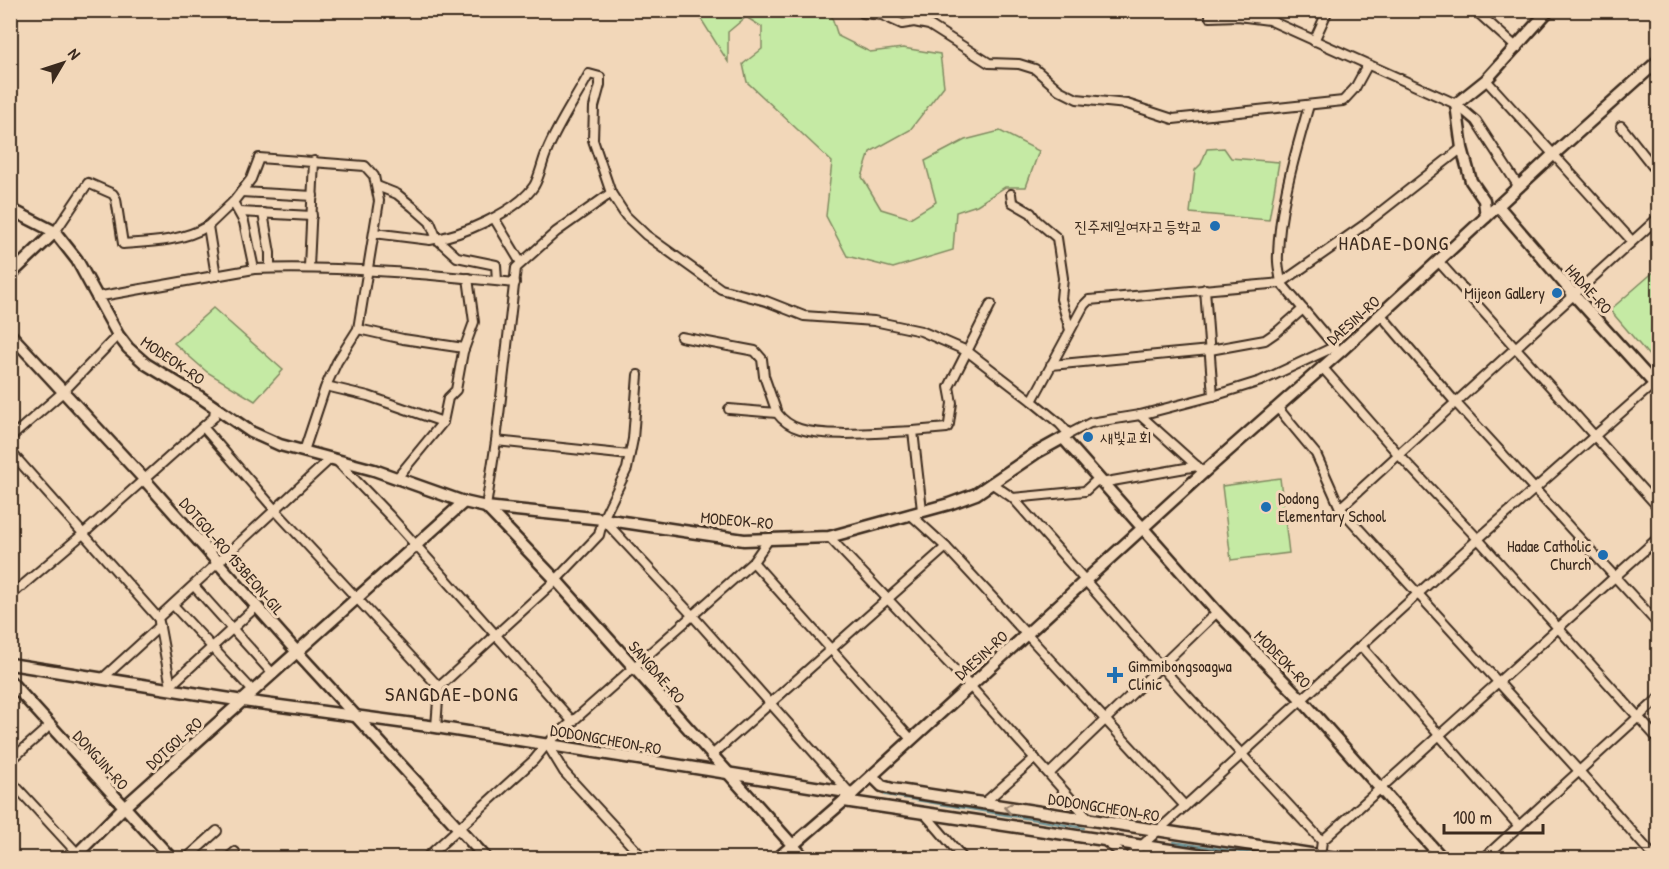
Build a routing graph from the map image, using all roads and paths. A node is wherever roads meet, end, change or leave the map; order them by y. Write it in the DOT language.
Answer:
graph roads {
  1 [pos="858,10"];
  2 [pos="1328,10"];
  3 [pos="1475,10"];
  4 [pos="1549,10"];
  5 [pos="1210,14"];
  6 [pos="1540,15"];
  7 [pos="1314,40"];
  8 [pos="1517,48"];
  9 [pos="1659,61"];
  10 [pos="1367,66"];
  11 [pos="1486,80"];
  12 [pos="1456,104"];
  13 [pos="1309,105"];
  14 [pos="1621,126"];
  15 [pos="1462,148"];
  16 [pos="1554,154"];
  17 [pos="314,162"];
  18 [pos="1659,173"];
  19 [pos="377,186"];
  20 [pos="1519,187"];
  21 [pos="241,192"];
  22 [pos="611,193"];
  23 [pos="1011,194"];
  24 [pos="313,196"];
  25 [pos="233,202"];
  26 [pos="1499,207"];
  27 [pos="10,209"];
  28 [pos="240,212"];
  29 [pos="263,213"];
  30 [pos="312,216"];
  31 [pos="1486,217"];
  32 [pos="494,218"];
  33 [pos="1659,218"];
  34 [pos="208,226"];
  35 [pos="55,232"];
  36 [pos="375,233"];
  37 [pos="437,239"];
  38 [pos="1632,241"];
  39 [pos="1439,262"];
  40 [pos="521,263"];
  41 [pos="309,267"];
  42 [pos="270,268"];
  43 [pos="254,269"];
  44 [pos="369,271"];
  45 [pos="10,275"];
  46 [pos="216,276"];
  47 [pos="468,278"];
  48 [pos="497,281"];
  49 [pos="515,283"];
  50 [pos="1281,283"];
  51 [pos="1205,289"];
  52 [pos="1575,296"];
  53 [pos="96,297"];
  54 [pos="991,304"];
  55 [pos="1303,309"];
  56 [pos="1381,315"];
  57 [pos="358,329"];
  58 [pos="1070,330"];
  59 [pos="10,334"];
  60 [pos="118,335"];
  61 [pos="681,337"];
  62 [pos="464,348"];
  63 [pos="1516,348"];
  64 [pos="1338,349"];
  65 [pos="967,351"];
  66 [pos="1210,351"];
  67 [pos="1051,365"];
  68 [pos="1322,367"];
  69 [pos="638,375"];
  70 [pos="1657,384"];
  71 [pos="326,386"];
  72 [pos="63,392"];
  73 [pos="1213,396"];
  74 [pos="1032,400"];
  75 [pos="1456,403"];
  76 [pos="1277,407"];
  77 [pos="215,408"];
  78 [pos="729,409"];
  79 [pos="777,413"];
  80 [pos="1140,415"];
  81 [pos="443,422"];
  82 [pos="203,427"];
  83 [pos="913,431"];
  84 [pos="1066,436"];
  85 [pos="1595,436"];
  86 [pos="10,438"];
  87 [pos="496,441"];
  88 [pos="10,451"];
  89 [pos="304,451"];
  90 [pos="629,455"];
  91 [pos="1399,455"];
  92 [pos="333,459"];
  93 [pos="1200,469"];
  94 [pos="398,478"];
  95 [pos="144,479"];
  96 [pos="1100,481"];
  97 [pos="992,483"];
  98 [pos="1536,489"];
  99 [pos="1013,498"];
  100 [pos="464,502"];
  101 [pos="486,507"];
  102 [pos="1659,507"];
  103 [pos="1340,508"];
  104 [pos="922,510"];
  105 [pos="276,511"];
  106 [pos="910,514"];
  107 [pos="603,519"];
  108 [pos="1143,528"];
  109 [pos="83,534"];
  110 [pos="829,537"];
  111 [pos="1659,538"];
  112 [pos="769,539"];
  113 [pos="1478,539"];
  114 [pos="416,545"];
  115 [pos="946,547"];
  116 [pos="753,562"];
  117 [pos="219,564"];
  118 [pos="1615,577"];
  119 [pos="555,580"];
  120 [pos="1085,582"];
  121 [pos="194,586"];
  122 [pos="1417,595"];
  123 [pos="10,596"];
  124 [pos="357,598"];
  125 [pos="889,598"];
  126 [pos="173,605"];
  127 [pos="256,606"];
  128 [pos="1218,612"];
  129 [pos="692,615"];
  130 [pos="159,622"];
  131 [pos="1659,624"];
  132 [pos="232,630"];
  133 [pos="1558,630"];
  134 [pos="1027,634"];
  135 [pos="496,635"];
  136 [pos="1361,646"];
  137 [pos="212,648"];
  138 [pos="830,650"];
  139 [pos="297,652"];
  140 [pos="10,664"];
  141 [pos="1161,667"];
  142 [pos="633,669"];
  143 [pos="273,674"];
  144 [pos="102,678"];
  145 [pos="10,681"];
  146 [pos="1498,683"];
  147 [pos="970,686"];
  148 [pos="171,687"];
  149 [pos="438,687"];
  150 [pos="10,692"];
  151 [pos="253,692"];
  152 [pos="1301,699"];
  153 [pos="1659,699"];
  154 [pos="243,700"];
  155 [pos="771,703"];
  156 [pos="354,715"];
  157 [pos="1639,717"];
  158 [pos="1105,720"];
  159 [pos="573,722"];
  160 [pos="436,727"];
  161 [pos="45,730"];
  162 [pos="1440,736"];
  163 [pos="911,739"];
  164 [pos="1659,739"];
  165 [pos="547,744"];
  166 [pos="1242,754"];
  167 [pos="711,756"];
  168 [pos="1035,758"];
  169 [pos="10,761"];
  170 [pos="1579,771"];
  171 [pos="1050,773"];
  172 [pos="729,774"];
  173 [pos="872,776"];
  174 [pos="10,780"];
  175 [pos="1380,787"];
  176 [pos="888,788"];
  177 [pos="849,795"];
  178 [pos="983,804"];
  179 [pos="1185,806"];
  180 [pos="883,807"];
  181 [pos="122,810"];
  182 [pos="924,813"];
  183 [pos="1090,820"];
  184 [pos="1132,826"];
  185 [pos="1519,826"];
  186 [pos="459,828"];
  187 [pos="1160,830"];
  188 [pos="217,831"];
  189 [pos="1176,833"];
  190 [pos="1322,841"];
  191 [pos="1107,843"];
  192 [pos="1125,843"];
  193 [pos="1143,845"];
  194 [pos="793,846"];
  195 [pos="1174,850"];
  196 [pos="236,852"];
  197 [pos="75,856"];
  198 [pos="1202,856"];
  199 [pos="1320,856"];
  200 [pos="161,858"];
  201 [pos="171,858"];
  202 [pos="187,858"];
  203 [pos="228,858"];
  204 [pos="426,858"];
  205 [pos="486,858"];
  206 [pos="643,858"];
  207 [pos="778,858"];
  208 [pos="804,858"];
  209 [pos="963,858"];
  210 [pos="1128,858"];
  211 [pos="1224,858"];
  212 [pos="1336,858"];
  213 [pos="1442,858"];
  214 [pos="1484,858"];
  215 [pos="1655,858"];
  1 -- 13 [label="street"];
  2 -- 7 [label="street"];
  3 -- 8 [label="street"];
  4 -- 6 [label="street"];
  5 -- 7 [label="street"];
  6 -- 8 [label="street"];
  7 -- 10 [label="street"];
  8 -- 11 [label="street"];
  9 -- 16 [label="street, DAESIN-RO"];
  10 -- 12 [label="street"];
  10 -- 13 [label="street"];
  11 -- 12 [label="street"];
  11 -- 16 [label="street"];
  12 -- 15 [label="street"];
  12 -- 20 [label="street"];
  13 -- 50 [label="street"];
  14 -- 18 [label="street"];
  15 -- 31 [label="street"];
  15 -- 50 [label="street"];
  16 -- 20 [label="street, DAESIN-RO"];
  16 -- 38 [label="street"];
  17 -- 19 [label="street"];
  17 -- 21 [label="street"];
  17 -- 24 [label="street"];
  19 -- 36 [label="street"];
  19 -- 37 [label="street"];
  20 -- 26 [label="street, DAESIN-RO"];
  21 -- 24 [label="street"];
  21 -- 25 [label="street"];
  22 -- 32 [label="street"];
  22 -- 40 [label="street"];
  22 -- 65 [label="street"];
  23 -- 58 [label="street"];
  24 -- 30 [label="street"];
  25 -- 28 [label="street"];
  25 -- 34 [label="street"];
  26 -- 31 [label="street, DAESIN-RO"];
  26 -- 52 [label="street, HADAE-RO"];
  27 -- 35 [label="street, MODEOK-RO"];
  28 -- 29 [label="street"];
  28 -- 43 [label="street"];
  29 -- 30 [label="street"];
  29 -- 42 [label="street"];
  30 -- 41 [label="street"];
  31 -- 39 [label="street, DAESIN-RO"];
  32 -- 37 [label="street"];
  32 -- 40 [label="street"];
  33 -- 38 [label="street"];
  34 -- 35 [label="street"];
  34 -- 46 [label="street"];
  35 -- 45 [label="street"];
  35 -- 53 [label="street, MODEOK-RO"];
  36 -- 37 [label="street"];
  36 -- 44 [label="street"];
  37 -- 48 [label="street"];
  38 -- 52 [label="street"];
  39 -- 56 [label="street, DAESIN-RO"];
  39 -- 63 [label="street"];
  40 -- 49 [label="street"];
  41 -- 42 [label="street"];
  41 -- 44 [label="street"];
  42 -- 43 [label="street"];
  43 -- 46 [label="street"];
  44 -- 47 [label="street"];
  44 -- 57 [label="street"];
  46 -- 53 [label="street"];
  47 -- 48 [label="street"];
  47 -- 62 [label="street"];
  48 -- 49 [label="street"];
  49 -- 87 [label="street"];
  50 -- 51 [label="street"];
  50 -- 55 [label="street"];
  51 -- 58 [label="street"];
  51 -- 66 [label="street"];
  52 -- 63 [label="street"];
  52 -- 70 [label="street, HADAE-RO"];
  53 -- 60 [label="street, MODEOK-RO"];
  54 -- 65 [label="street"];
  55 -- 64 [label="street"];
  55 -- 66 [label="street"];
  56 -- 64 [label="street, DAESIN-RO"];
  56 -- 75 [label="street"];
  57 -- 62 [label="street"];
  57 -- 71 [label="street"];
  58 -- 67 [label="street"];
  59 -- 72 [label="street, DOTGOL-RO 153BEON-GIL"];
  60 -- 72 [label="street"];
  60 -- 77 [label="street, MODEOK-RO"];
  61 -- 79 [label="street"];
  62 -- 81 [label="street"];
  63 -- 75 [label="street"];
  63 -- 85 [label="street"];
  64 -- 68 [label="street, DAESIN-RO"];
  64 -- 73 [label="street"];
  65 -- 74 [label="street"];
  65 -- 83 [label="street"];
  66 -- 67 [label="street"];
  66 -- 73 [label="street"];
  67 -- 74 [label="street"];
  68 -- 76 [label="street, DAESIN-RO"];
  68 -- 91 [label="street"];
  69 -- 90 [label="street"];
  70 -- 85 [label="street"];
  71 -- 81 [label="street"];
  71 -- 89 [label="street"];
  72 -- 86 [label="street"];
  72 -- 95 [label="street, DOTGOL-RO 153BEON-GIL"];
  73 -- 80 [label="street"];
  74 -- 84 [label="street"];
  75 -- 91 [label="street"];
  75 -- 98 [label="street"];
  76 -- 93 [label="street, DAESIN-RO"];
  76 -- 103 [label="street"];
  77 -- 82 [label="street"];
  77 -- 89 [label="street, MODEOK-RO"];
  78 -- 79 [label="street"];
  79 -- 83 [label="street"];
  80 -- 84 [label="street"];
  80 -- 93 [label="street"];
  81 -- 94 [label="street"];
  82 -- 95 [label="street"];
  82 -- 105 [label="street"];
  83 -- 104 [label="street"];
  84 -- 96 [label="street, MODEOK-RO"];
  84 -- 97 [label="street, MODEOK-RO"];
  85 -- 98 [label="street"];
  85 -- 102 [label="street"];
  87 -- 90 [label="street"];
  87 -- 101 [label="street"];
  88 -- 109 [label="street"];
  89 -- 92 [label="street, MODEOK-RO"];
  90 -- 107 [label="street"];
  91 -- 103 [label="street"];
  91 -- 113 [label="street"];
  92 -- 94 [label="street, MODEOK-RO"];
  92 -- 105 [label="street"];
  92 -- 114 [label="street, MODEOK-RO"];
  93 -- 96 [label="street"];
  93 -- 108 [label="street, DAESIN-RO"];
  94 -- 100 [label="street, MODEOK-RO"];
  95 -- 109 [label="street"];
  95 -- 117 [label="street, DOTGOL-RO 153BEON-GIL"];
  96 -- 99 [label="street"];
  96 -- 108 [label="street, MODEOK-RO"];
  97 -- 99 [label="street"];
  97 -- 104 [label="street, MODEOK-RO"];
  98 -- 113 [label="street"];
  98 -- 118 [label="street"];
  99 -- 120 [label="street"];
  100 -- 101 [label="street, MODEOK-RO"];
  100 -- 114 [label="street, DOTGOL-RO"];
  101 -- 107 [label="street, MODEOK-RO"];
  101 -- 119 [label="street, SANGDAE-RO"];
  103 -- 122 [label="street"];
  104 -- 106 [label="street, MODEOK-RO"];
  105 -- 117 [label="street"];
  105 -- 124 [label="street"];
  106 -- 110 [label="street, MODEOK-RO"];
  106 -- 115 [label="street"];
  107 -- 112 [label="street, MODEOK-RO"];
  107 -- 119 [label="street"];
  107 -- 129 [label="street"];
  108 -- 120 [label="street, DAESIN-RO"];
  108 -- 128 [label="street, MODEOK-RO"];
  109 -- 123 [label="street"];
  109 -- 130 [label="street"];
  110 -- 112 [label="street, MODEOK-RO"];
  110 -- 125 [label="street"];
  111 -- 118 [label="street"];
  112 -- 116 [label="street"];
  113 -- 122 [label="street"];
  113 -- 133 [label="street"];
  114 -- 124 [label="street, DOTGOL-RO"];
  114 -- 135 [label="street"];
  115 -- 125 [label="street"];
  115 -- 134 [label="street"];
  116 -- 129 [label="street"];
  116 -- 138 [label="street"];
  117 -- 121 [label="street"];
  117 -- 127 [label="street, DOTGOL-RO 153BEON-GIL"];
  118 -- 131 [label="street"];
  118 -- 133 [label="street"];
  119 -- 135 [label="street"];
  119 -- 142 [label="street, SANGDAE-RO"];
  120 -- 134 [label="street, DAESIN-RO"];
  120 -- 141 [label="street"];
  121 -- 126 [label="street"];
  121 -- 132 [label="street"];
  122 -- 136 [label="street"];
  122 -- 146 [label="street"];
  124 -- 139 [label="street, DOTGOL-RO"];
  124 -- 149 [label="street"];
  125 -- 138 [label="street"];
  125 -- 147 [label="street"];
  126 -- 130 [label="street"];
  126 -- 137 [label="street"];
  127 -- 132 [label="street"];
  127 -- 139 [label="street, DOTGOL-RO 153BEON-GIL"];
  128 -- 141 [label="street"];
  128 -- 152 [label="street, MODEOK-RO"];
  129 -- 142 [label="street"];
  129 -- 155 [label="street"];
  130 -- 144 [label="street"];
  130 -- 148 [label="street"];
  132 -- 137 [label="street"];
  132 -- 143 [label="street"];
  133 -- 146 [label="street"];
  133 -- 157 [label="street"];
  134 -- 147 [label="street, DAESIN-RO"];
  134 -- 158 [label="street"];
  135 -- 149 [label="street"];
  135 -- 159 [label="street"];
  136 -- 152 [label="street"];
  136 -- 162 [label="street"];
  137 -- 148 [label="street"];
  137 -- 151 [label="street"];
  138 -- 155 [label="street"];
  138 -- 163 [label="street"];
  139 -- 143 [label="street, DOTGOL-RO"];
  139 -- 156 [label="street"];
  140 -- 144 [label="street, DODONGCHEON-RO"];
  141 -- 158 [label="street"];
  141 -- 166 [label="street"];
  142 -- 159 [label="street"];
  142 -- 167 [label="street, SANGDAE-RO"];
  143 -- 151 [label="street, DOTGOL-RO"];
  144 -- 148 [label="street, DODONGCHEON-RO"];
  145 -- 181 [label="street, DONGJIN-RO"];
  146 -- 162 [label="street"];
  146 -- 170 [label="street"];
  147 -- 163 [label="street, DAESIN-RO"];
  147 -- 168 [label="street"];
  148 -- 154 [label="street, DODONGCHEON-RO"];
  149 -- 160 [label="street"];
  150 -- 161 [label="street, DONGJIN-RO"];
  151 -- 154 [label="street, DOTGOL-RO"];
  152 -- 166 [label="street"];
  152 -- 175 [label="street, MODEOK-RO"];
  153 -- 157 [label="street"];
  154 -- 156 [label="street, DODONGCHEON-RO"];
  154 -- 181 [label="street, DOTGOL-RO"];
  155 -- 167 [label="street"];
  155 -- 177 [label="street"];
  156 -- 160 [label="street, DODONGCHEON-RO"];
  156 -- 186 [label="street"];
  157 -- 164 [label="street"];
  157 -- 170 [label="street"];
  158 -- 171 [label="street"];
  158 -- 179 [label="street"];
  159 -- 165 [label="street"];
  160 -- 165 [label="street, DODONGCHEON-RO"];
  161 -- 169 [label="street"];
  161 -- 181 [label="street, DONGJIN-RO"];
  162 -- 175 [label="street"];
  162 -- 185 [label="street"];
  163 -- 173 [label="street, DAESIN-RO"];
  165 -- 172 [label="street, DODONGCHEON-RO"];
  165 -- 186 [label="street"];
  165 -- 206 [label="street"];
  166 -- 179 [label="street"];
  166 -- 190 [label="street"];
  167 -- 172 [label="street, SANGDAE-RO"];
  168 -- 171 [label="street"];
  168 -- 178 [label="street"];
  170 -- 185 [label="street"];
  170 -- 215 [label="street"];
  171 -- 183 [label="street"];
  172 -- 177 [label="street, DODONGCHEON-RO"];
  172 -- 194 [label="street, SANGDAE-RO"];
  173 -- 176 [label="street, DODONGCHEON-RO"];
  173 -- 177 [label="street, DAESIN-RO"];
  174 -- 197 [label="street"];
  175 -- 190 [label="street"];
  175 -- 213 [label="street, MODEOK-RO"];
  176 -- 178 [label="street, DODONGCHEON-RO"];
  176 -- 180 [label="street"];
  177 -- 180 [label="street, DODONGCHEON-RO"];
  177 -- 194 [label="street, DAESIN-RO"];
  183 -- 178 [label="street, DODONGCHEON-RO, one-way"];
  179 -- 187 [label="street"];
  180 -- 182 [label="street, DODONGCHEON-RO"];
  181 -- 197 [label="street, DOTGOL-RO"];
  181 -- 200 [label="street, DONGJIN-RO"];
  181 -- 201 [label="street, DONGJIN-RO"];
  182 -- 192 [label="street, DODONGCHEON-RO"];
  182 -- 209 [label="street"];
  183 -- 184 [label="street, DODONGCHEON-RO"];
  184 -- 187 [label="street, DODONGCHEON-RO"];
  184 -- 192 [label="street"];
  185 -- 214 [label="street"];
  186 -- 204 [label="street"];
  186 -- 205 [label="street"];
  187 -- 189 [label="street, DODONGCHEON-RO"];
  187 -- 193 [label="street"];
  188 -- 202 [label="street"];
  189 -- 195 [label="street"];
  189 -- 199 [label="street, DODONGCHEON-RO"];
  190 -- 199 [label="street"];
  191 -- 210 [label="street"];
  192 -- 193 [label="street, DODONGCHEON-RO"];
  193 -- 195 [label="street, DODONGCHEON-RO"];
  193 -- 210 [label="street"];
  194 -- 207 [label="street, DAESIN-RO"];
  194 -- 208 [label="street, SANGDAE-RO"];
  195 -- 198 [label="street, DODONGCHEON-RO"];
  196 -- 203 [label="street"];
  198 -- 211 [label="street, DODONGCHEON-RO"];
  199 -- 212 [label="street, DODONGCHEON-RO"];
}
